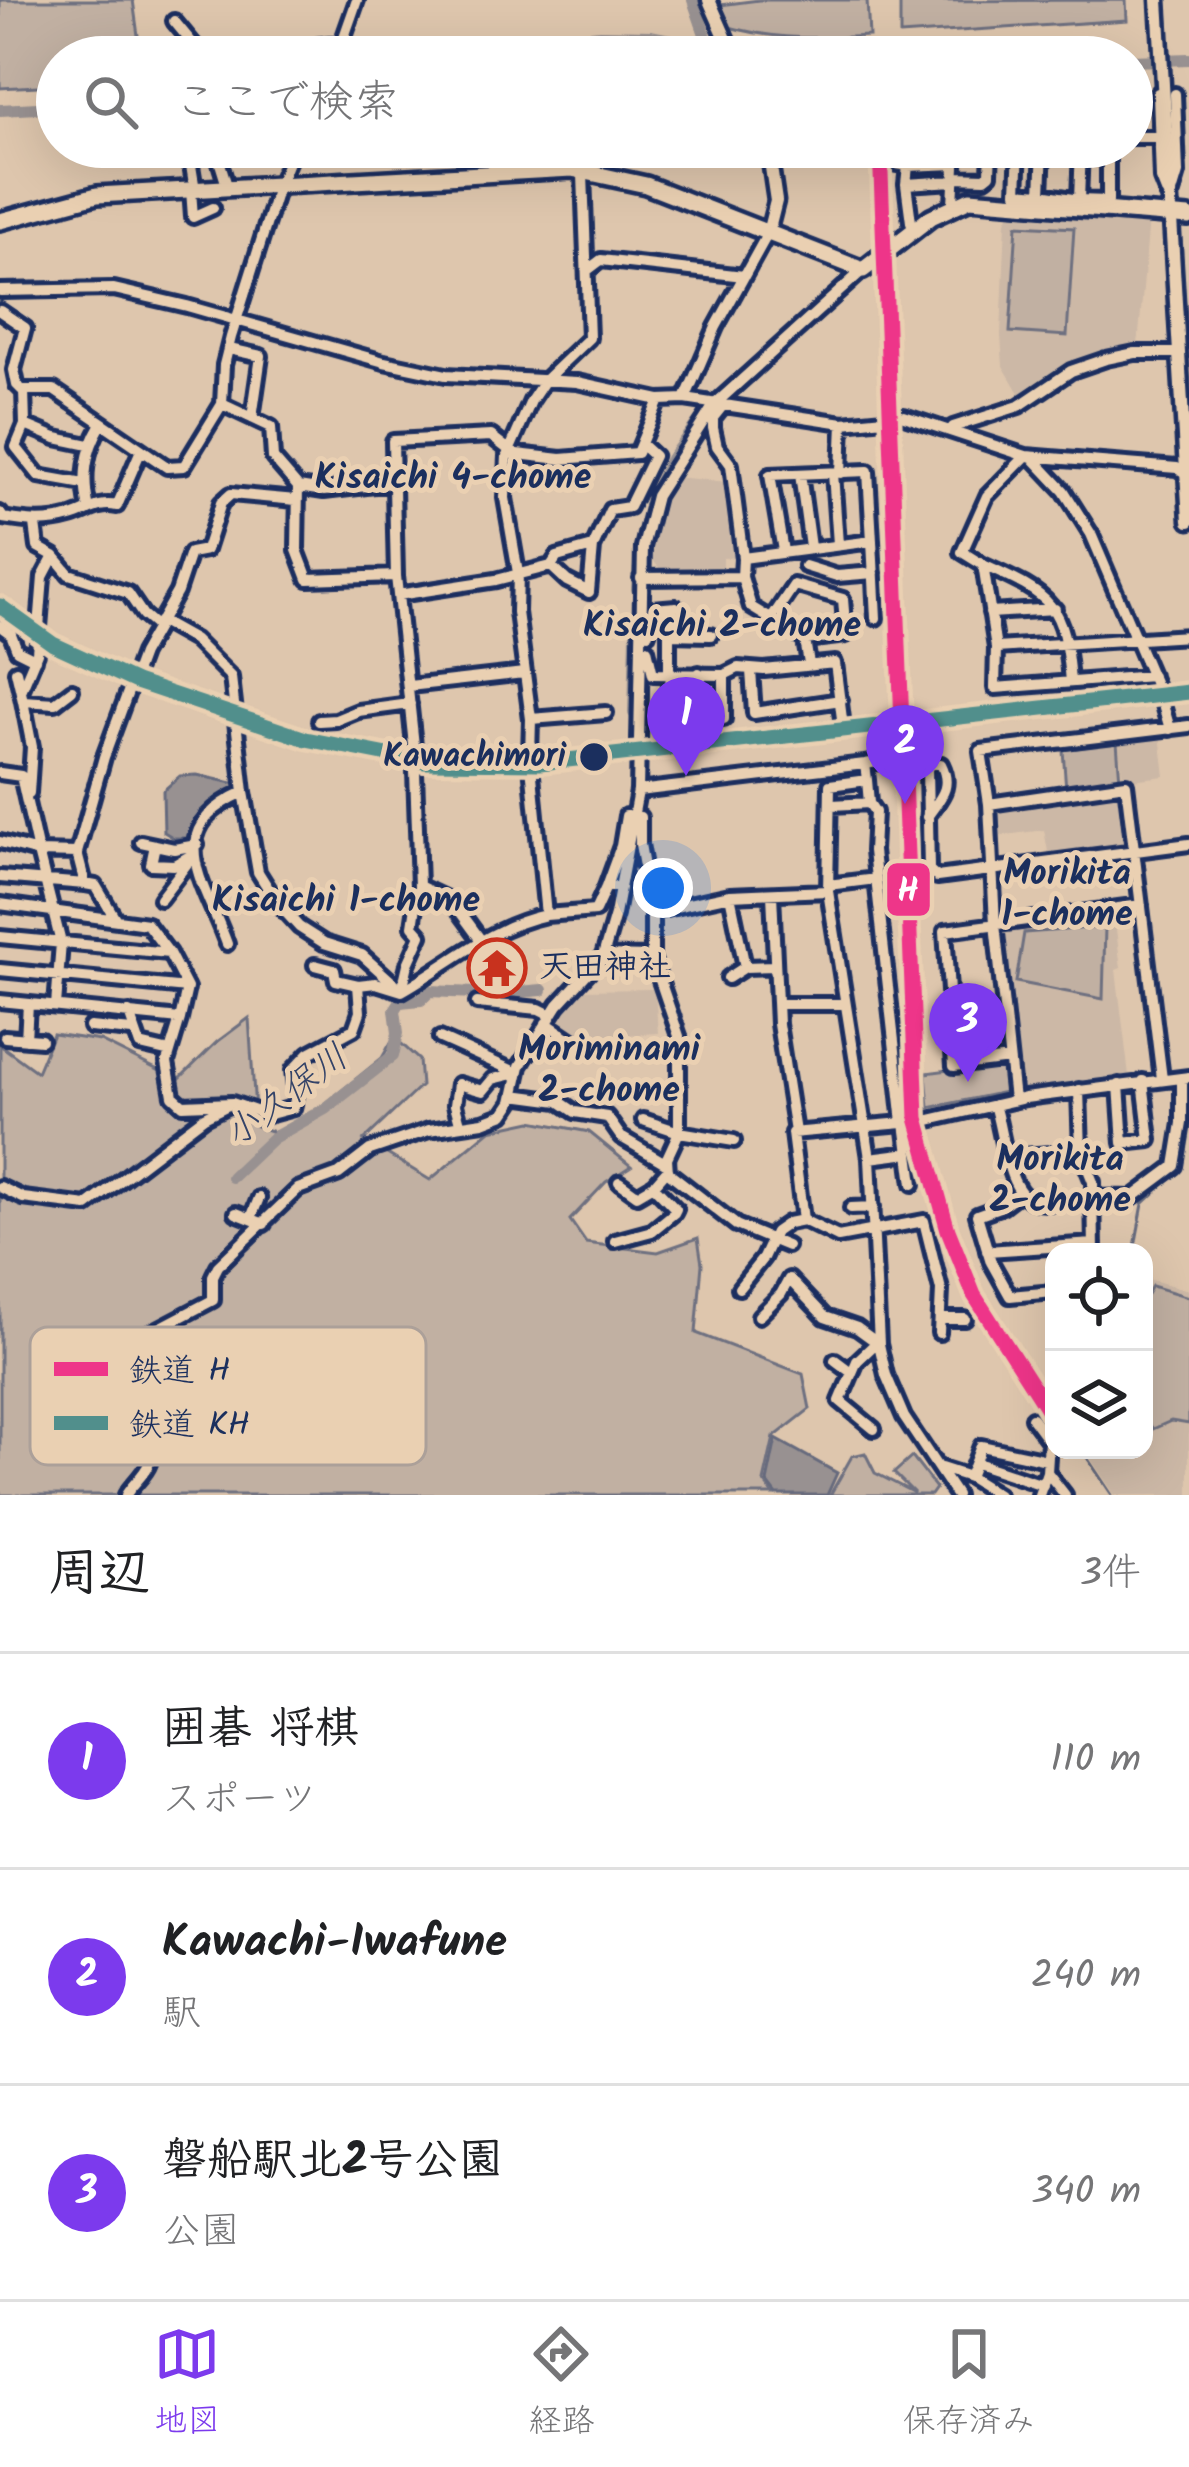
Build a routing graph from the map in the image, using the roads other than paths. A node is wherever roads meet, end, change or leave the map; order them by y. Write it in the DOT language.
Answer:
graph roads {
  1 [pos="358,0"];
  2 [pos="709,0"];
  3 [pos="1158,0"];
  4 [pos="174,21"];
  5 [pos="186,36"];
  6 [pos="345,36"];
  7 [pos="726,36"];
  8 [pos="1158,93"];
  9 [pos="1175,94"];
  10 [pos="1182,135"];
  11 [pos="1153,137"];
  12 [pos="1158,137"];
  13 [pos="190,168"];
  14 [pos="221,168"];
  15 [pos="285,168"];
  16 [pos="771,168"];
  17 [pos="908,168"];
  18 [pos="919,168"];
  19 [pos="953,168"];
  20 [pos="990,168"];
  21 [pos="1018,168"];
  22 [pos="1042,168"];
  23 [pos="1080,168"];
  24 [pos="1108,168"];
  25 [pos="580,170"];
  26 [pos="952,174"];
  27 [pos="907,184"];
  28 [pos="278,187"];
  29 [pos="228,189"];
  30 [pos="193,190"];
  31 [pos="1041,194"];
  32 [pos="1079,200"];
  33 [pos="953,205"];
  34 [pos="213,208"];
  35 [pos="1170,210"];
  36 [pos="1189,217"];
  37 [pos="0,220"];
  38 [pos="911,222"];
  39 [pos="768,233"];
  40 [pos="589,268"];
  41 [pos="863,271"];
  42 [pos="744,276"];
  43 [pos="0,291"];
  44 [pos="0,311"];
  45 [pos="237,320"];
  46 [pos="229,349"];
  47 [pos="1179,353"];
  48 [pos="545,380"];
  49 [pos="24,390"];
  50 [pos="685,399"];
  51 [pos="659,400"];
  52 [pos="222,404"];
  53 [pos="718,405"];
  54 [pos="904,416"];
  55 [pos="252,418"];
  56 [pos="885,419"];
  57 [pos="1186,421"];
  58 [pos="843,423"];
  59 [pos="101,424"];
  60 [pos="25,425"];
  61 [pos="950,429"];
  62 [pos="89,445"];
  63 [pos="642,445"];
  64 [pos="141,450"];
  65 [pos="508,451"];
  66 [pos="1029,456"];
  67 [pos="837,473"];
  68 [pos="800,474"];
  69 [pos="1188,474"];
  70 [pos="84,484"];
  71 [pos="392,484"];
  72 [pos="297,494"];
  73 [pos="89,509"];
  74 [pos="0,513"];
  75 [pos="1189,521"];
  76 [pos="35,524"];
  77 [pos="872,541"];
  78 [pos="838,544"];
  79 [pos="593,547"];
  80 [pos="806,548"];
  81 [pos="783,551"];
  82 [pos="54,556"];
  83 [pos="742,558"];
  84 [pos="983,565"];
  85 [pos="550,566"];
  86 [pos="805,566"];
  87 [pos="518,573"];
  88 [pos="874,573"];
  89 [pos="396,576"];
  90 [pos="742,577"];
  91 [pos="641,578"];
  92 [pos="794,585"];
  93 [pos="398,595"];
  94 [pos="1055,609"];
  95 [pos="991,613"];
  96 [pos="671,617"];
  97 [pos="876,618"];
  98 [pos="772,619"];
  99 [pos="159,624"];
  100 [pos="0,626"];
  101 [pos="711,635"];
  102 [pos="1189,635"];
  103 [pos="1136,639"];
  104 [pos="805,640"];
  105 [pos="1067,643"];
  106 [pos="643,644"];
  107 [pos="996,648"];
  108 [pos="35,659"];
  109 [pos="809,664"];
  110 [pos="16,671"];
  111 [pos="751,671"];
  112 [pos="670,672"];
  113 [pos="699,673"];
  114 [pos="524,674"];
  115 [pos="724,675"];
  116 [pos="1070,682"];
  117 [pos="410,686"];
  118 [pos="72,690"];
  119 [pos="22,696"];
  120 [pos="841,700"];
  121 [pos="410,704"];
  122 [pos="1163,705"];
  123 [pos="606,713"];
  124 [pos="531,719"];
  125 [pos="698,719"];
  126 [pos="842,719"];
  127 [pos="319,721"];
  128 [pos="1189,726"];
  129 [pos="1170,729"];
  130 [pos="415,754"];
  131 [pos="884,761"];
  132 [pos="866,764"];
  133 [pos="415,772"];
  134 [pos="0,773"];
  135 [pos="867,780"];
  136 [pos="244,792"];
  137 [pos="638,797"];
  138 [pos="869,803"];
  139 [pos="29,804"];
  140 [pos="989,804"];
  141 [pos="832,805"];
  142 [pos="927,817"];
  143 [pos="0,842"];
  144 [pos="141,842"];
  145 [pos="1189,844"];
  146 [pos="155,845"];
  147 [pos="194,851"];
  148 [pos="1135,851"];
  149 [pos="38,852"];
  150 [pos="77,853"];
  151 [pos="993,870"];
  152 [pos="0,877"];
  153 [pos="876,879"];
  154 [pos="46,882"];
  155 [pos="85,884"];
  156 [pos="419,886"];
  157 [pos="612,887"];
  158 [pos="828,888"];
  159 [pos="772,894"];
  160 [pos="730,895"];
  161 [pos="160,899"];
  162 [pos="0,904"];
  163 [pos="1141,905"];
  164 [pos="53,910"];
  165 [pos="652,912"];
  166 [pos="546,915"];
  167 [pos="115,918"];
  168 [pos="995,924"];
  169 [pos="0,937"];
  170 [pos="480,939"];
  171 [pos="61,943"];
  172 [pos="227,944"];
  173 [pos="169,953"];
  174 [pos="603,956"];
  175 [pos="652,957"];
  176 [pos="315,965"];
  177 [pos="776,966"];
  178 [pos="745,967"];
  179 [pos="0,970"];
  180 [pos="58,976"];
  181 [pos="728,978"];
  182 [pos="358,985"];
  183 [pos="187,988"];
  184 [pos="402,991"];
  185 [pos="0,1001"];
  186 [pos="477,1003"];
  187 [pos="28,1004"];
  188 [pos="777,1004"];
  189 [pos="845,1004"];
  190 [pos="56,1006"];
  191 [pos="129,1013"];
  192 [pos="180,1019"];
  193 [pos="548,1019"];
  194 [pos="90,1027"];
  195 [pos="132,1031"];
  196 [pos="5,1037"];
  197 [pos="440,1038"];
  198 [pos="26,1039"];
  199 [pos="41,1040"];
  200 [pos="580,1046"];
  201 [pos="170,1052"];
  202 [pos="1009,1059"];
  203 [pos="276,1066"];
  204 [pos="293,1070"];
  205 [pos="518,1073"];
  206 [pos="1185,1078"];
  207 [pos="1162,1079"];
  208 [pos="1143,1082"];
  209 [pos="1119,1085"];
  210 [pos="1079,1090"];
  211 [pos="514,1095"];
  212 [pos="1014,1100"];
  213 [pos="232,1103"];
  214 [pos="994,1105"];
  215 [pos="644,1120"];
  216 [pos="904,1123"];
  217 [pos="460,1124"];
  218 [pos="863,1128"];
  219 [pos="679,1132"];
  220 [pos="795,1132"];
  221 [pos="734,1141"];
  222 [pos="1082,1152"];
  223 [pos="909,1153"];
  224 [pos="1008,1157"];
  225 [pos="870,1158"];
  226 [pos="667,1167"];
  227 [pos="619,1182"];
  228 [pos="913,1184"];
  229 [pos="653,1185"];
  230 [pos="0,1186"];
  231 [pos="1018,1193"];
  232 [pos="259,1198"];
  233 [pos="1092,1198"];
  234 [pos="874,1207"];
  235 [pos="851,1208"];
  236 [pos="236,1213"];
  237 [pos="251,1218"];
  238 [pos="803,1220"];
  239 [pos="265,1224"];
  240 [pos="875,1230"];
  241 [pos="773,1238"];
  242 [pos="615,1241"];
  243 [pos="1094,1243"];
  244 [pos="787,1246"];
  245 [pos="1045,1249"];
  246 [pos="987,1251"];
  247 [pos="739,1288"];
  248 [pos="1045,1293"];
  249 [pos="759,1316"];
  250 [pos="965,1318"];
  251 [pos="940,1319"];
  252 [pos="162,1327"];
  253 [pos="939,1333"];
  254 [pos="877,1344"];
  255 [pos="835,1360"];
  256 [pos="850,1372"];
  257 [pos="1032,1418"];
  258 [pos="874,1429"];
  259 [pos="976,1462"];
  260 [pos="147,1465"];
  261 [pos="938,1467"];
  262 [pos="969,1477"];
  263 [pos="1044,1478"];
  264 [pos="126,1495"];
  265 [pos="956,1495"];
  266 [pos="998,1495"];
  267 [pos="1065,1495"];
  1 -- 6 [label="street"];
  2 -- 7 [label="main road"];
  3 -- 35 [label="main road"];
  4 -- 5 [label="street"];
  8 -- 12 [label="street"];
  9 -- 10 [label="street"];
  10 -- 35 [label="street"];
  11 -- 12 [label="street"];
  12 -- 35 [label="street"];
  13 -- 30 [label="street"];
  14 -- 29 [label="street"];
  15 -- 28 [label="street"];
  16 -- 39 [label="main road"];
  17 -- 27 [label="street"];
  18 -- 26 [label="street"];
  19 -- 26 [label="street"];
  20 -- 26 [label="street"];
  21 -- 31 [label="street"];
  22 -- 31 [label="street"];
  23 -- 32 [label="street"];
  24 -- 32 [label="street"];
  25 -- 28 [label="highway"];
  25 -- 39 [label="highway"];
  25 -- 40 [label="street"];
  26 -- 27 [label="street"];
  26 -- 33 [label="street"];
  27 -- 38 [label="street"];
  28 -- 29 [label="highway"];
  28 -- 45 [label="street"];
  29 -- 30 [label="highway"];
  30 -- 34 [label="street"];
  30 -- 37 [label="highway"];
  31 -- 32 [label="street"];
  33 -- 35 [label="highway"];
  33 -- 41 [label="highway"];
  35 -- 36 [label="highway"];
  35 -- 47 [label="main road"];
  39 -- 41 [label="highway"];
  39 -- 42 [label="street"];
  40 -- 42 [label="street"];
  40 -- 48 [label="street"];
  41 -- 53 [label="street"];
  42 -- 50 [label="street"];
  43 -- 45 [label="street"];
  44 -- 49 [label="street"];
  45 -- 46 [label="street"];
  45 -- 48 [label="street"];
  46 -- 52 [label="street"];
  46 -- 55 [label="street"];
  47 -- 57 [label="main road"];
  47 -- 61 [label="street"];
  48 -- 51 [label="street"];
  48 -- 65 [label="street"];
  49 -- 59 [label="street"];
  49 -- 60 [label="street"];
  50 -- 51 [label="street"];
  50 -- 53 [label="street"];
  51 -- 63 [label="street"];
  52 -- 55 [label="street"];
  52 -- 64 [label="street"];
  53 -- 58 [label="street"];
  53 -- 83 [label="street"];
  53 -- 91 [label="street"];
  54 -- 61 [label="street"];
  55 -- 72 [label="street"];
  56 -- 58 [label="street"];
  57 -- 69 [label="main road"];
  58 -- 67 [label="street"];
  59 -- 62 [label="street"];
  59 -- 64 [label="street"];
  60 -- 62 [label="street"];
  60 -- 70 [label="street"];
  61 -- 66 [label="street"];
  62 -- 70 [label="street"];
  63 -- 65 [label="street"];
  63 -- 79 [label="street"];
  64 -- 73 [label="street"];
  65 -- 71 [label="street"];
  65 -- 87 [label="street"];
  66 -- 69 [label="street"];
  66 -- 84 [label="street"];
  66 -- 103 [label="street"];
  67 -- 68 [label="street"];
  67 -- 77 [label="street"];
  67 -- 78 [label="street"];
  68 -- 80 [label="street"];
  68 -- 81 [label="street"];
  69 -- 75 [label="main road"];
  70 -- 73 [label="street"];
  71 -- 72 [label="street"];
  71 -- 89 [label="street"];
  72 -- 89 [label="street"];
  72 -- 99 [label="street"];
  73 -- 76 [label="street"];
  74 -- 76 [label="street"];
  76 -- 82 [label="street"];
  77 -- 78 [label="street"];
  77 -- 88 [label="street"];
  78 -- 80 [label="street"];
  79 -- 85 [label="street"];
  79 -- 85 [label="street"];
  80 -- 81 [label="street"];
  80 -- 86 [label="street"];
  81 -- 83 [label="street"];
  82 -- 99 [label="street"];
  82 -- 108 [label="street"];
  83 -- 90 [label="street"];
  84 -- 94 [label="street"];
  84 -- 95 [label="street"];
  85 -- 87 [label="street"];
  86 -- 88 [label="street"];
  86 -- 92 [label="street"];
  87 -- 93 [label="street"];
  87 -- 114 [label="street"];
  88 -- 97 [label="street"];
  89 -- 93 [label="street"];
  90 -- 91 [label="street"];
  90 -- 98 [label="street"];
  91 -- 106 [label="street"];
  92 -- 98 [label="street"];
  92 -- 104 [label="street"];
  93 -- 117 [label="street"];
  94 -- 95 [label="street"];
  94 -- 105 [label="street"];
  95 -- 107 [label="street"];
  96 -- 101 [label="street"];
  96 -- 106 [label="street"];
  96 -- 112 [label="street"];
  98 -- 104 [label="street"];
  99 -- 136 [label="street"];
  99 -- 150 [label="street"];
  100 -- 108 [label="street"];
  102 -- 103 [label="street"];
  103 -- 105 [label="street"];
  103 -- 116 [label="street"];
  104 -- 109 [label="street"];
  105 -- 107 [label="street"];
  105 -- 116 [label="street"];
  106 -- 112 [label="street"];
  106 -- 137 [label="street"];
  107 -- 116 [label="street"];
  108 -- 119 [label="street"];
  109 -- 111 [label="street"];
  109 -- 120 [label="street"];
  110 -- 119 [label="street"];
  111 -- 115 [label="street"];
  111 -- 120 [label="street"];
  112 -- 113 [label="street"];
  112 -- 125 [label="street"];
  113 -- 115 [label="street"];
  113 -- 125 [label="street"];
  114 -- 117 [label="street"];
  114 -- 124 [label="street"];
  115 -- 125 [label="street"];
  117 -- 121 [label="street"];
  118 -- 119 [label="street"];
  119 -- 139 [label="street"];
  120 -- 126 [label="street"];
  121 -- 127 [label="street"];
  121 -- 130 [label="street"];
  122 -- 129 [label="street"];
  123 -- 124 [label="street"];
  124 -- 166 [label="street"];
  128 -- 129 [label="street"];
  129 -- 140 [label="street"];
  131 -- 132 [label="street"];
  132 -- 135 [label="street"];
  132 -- 137 [label="street"];
  133 -- 156 [label="street"];
  134 -- 139 [label="street"];
  135 -- 138 [label="street"];
  135 -- 141 [label="street"];
  136 -- 147 [label="street"];
  136 -- 184 [label="street"];
  137 -- 157 [label="street"];
  137 -- 165 [label="street"];
  138 -- 141 [label="street"];
  138 -- 153 [label="street"];
  139 -- 149 [label="street"];
  140 -- 148 [label="street"];
  140 -- 151 [label="street"];
  141 -- 158 [label="street"];
  142 -- 151 [label="street"];
  143 -- 149 [label="street"];
  144 -- 146 [label="street"];
  145 -- 148 [label="street"];
  146 -- 147 [label="street"];
  146 -- 147 [label="street"];
  147 -- 161 [label="street"];
  147 -- 172 [label="street"];
  148 -- 151 [label="street"];
  148 -- 163 [label="street"];
  149 -- 150 [label="street"];
  149 -- 154 [label="street"];
  150 -- 155 [label="street"];
  151 -- 168 [label="street"];
  152 -- 154 [label="street"];
  153 -- 158 [label="street"];
  153 -- 216 [label="street"];
  154 -- 155 [label="street"];
  154 -- 164 [label="street"];
  155 -- 167 [label="street"];
  156 -- 170 [label="street"];
  156 -- 184 [label="street"];
  157 -- 166 [label="street"];
  157 -- 174 [label="street"];
  158 -- 159 [label="street"];
  158 -- 189 [label="street"];
  159 -- 160 [label="street"];
  159 -- 177 [label="street"];
  160 -- 165 [label="street"];
  160 -- 178 [label="street"];
  162 -- 164 [label="street"];
  163 -- 168 [label="street"];
  163 -- 207 [label="street"];
  164 -- 167 [label="street"];
  164 -- 171 [label="street"];
  165 -- 175 [label="street"];
  166 -- 170 [label="street"];
  167 -- 173 [label="street"];
  168 -- 202 [label="street"];
  168 -- 202 [label="street"];
  169 -- 171 [label="street"];
  170 -- 184 [label="street"];
  171 -- 173 [label="street"];
  171 -- 180 [label="street"];
  173 -- 183 [label="street"];
  174 -- 175 [label="street"];
  174 -- 193 [label="street"];
  175 -- 219 [label="street"];
  176 -- 182 [label="street"];
  177 -- 178 [label="street"];
  177 -- 188 [label="street"];
  178 -- 181 [label="street"];
  179 -- 180 [label="street"];
  180 -- 183 [label="street"];
  180 -- 190 [label="street"];
  182 -- 184 [label="street"];
  182 -- 204 [label="street"];
  183 -- 192 [label="street"];
  185 -- 187 [label="street"];
  186 -- 193 [label="street"];
  187 -- 190 [label="street"];
  187 -- 198 [label="street"];
  188 -- 189 [label="street"];
  188 -- 220 [label="street"];
  189 -- 218 [label="street"];
  190 -- 191 [label="street"];
  191 -- 192 [label="street"];
  191 -- 195 [label="street"];
  192 -- 201 [label="street"];
  193 -- 200 [label="street"];
  193 -- 205 [label="street"];
  194 -- 195 [label="street"];
  195 -- 201 [label="street"];
  196 -- 198 [label="street"];
  197 -- 205 [label="street"];
  198 -- 199 [label="street"];
  201 -- 213 [label="street"];
  202 -- 212 [label="street"];
  203 -- 204 [label="street"];
  204 -- 213 [label="street"];
  205 -- 211 [label="street"];
  205 -- 217 [label="street"];
  206 -- 207 [label="street"];
  206 -- 233 [label="street"];
  207 -- 208 [label="street"];
  208 -- 209 [label="street"];
  208 -- 209 [label="street"];
  209 -- 210 [label="street"];
  210 -- 212 [label="street"];
  210 -- 222 [label="street"];
  211 -- 217 [label="street"];
  211 -- 226 [label="street"];
  212 -- 214 [label="street"];
  213 -- 230 [label="street"];
  214 -- 216 [label="street"];
  214 -- 224 [label="street"];
  215 -- 219 [label="street"];
  216 -- 218 [label="street"];
  216 -- 223 [label="street"];
  217 -- 239 [label="street"];
  218 -- 220 [label="street"];
  218 -- 225 [label="street"];
  219 -- 221 [label="street"];
  219 -- 226 [label="street"];
  220 -- 238 [label="street"];
  222 -- 224 [label="street"];
  222 -- 233 [label="street"];
  223 -- 225 [label="street"];
  223 -- 228 [label="street"];
  224 -- 231 [label="street"];
  225 -- 234 [label="street"];
  226 -- 229 [label="street"];
  226 -- 241 [label="street"];
  227 -- 229 [label="street"];
  229 -- 242 [label="street"];
  231 -- 233 [label="street"];
  231 -- 246 [label="street"];
  232 -- 237 [label="street"];
  233 -- 243 [label="street"];
  234 -- 235 [label="street"];
  234 -- 240 [label="street"];
  236 -- 237 [label="street"];
  237 -- 239 [label="street"];
  238 -- 240 [label="street"];
  238 -- 241 [label="street"];
  239 -- 252 [label="street"];
  240 -- 251 [label="street"];
  240 -- 254 [label="street"];
  241 -- 244 [label="street"];
  241 -- 247 [label="street"];
  245 -- 246 [label="street"];
  246 -- 248 [label="street"];
  249 -- 254 [label="street"];
  250 -- 251 [label="street"];
  251 -- 253 [label="street"];
  254 -- 256 [label="street"];
  254 -- 261 [label="street"];
  255 -- 256 [label="street"];
  256 -- 258 [label="street"];
  257 -- 263 [label="street"];
  259 -- 262 [label="street"];
  259 -- 263 [label="street"];
  259 -- 263 [label="street"];
  260 -- 264 [label="street"];
  261 -- 262 [label="street"];
  261 -- 265 [label="street"];
  262 -- 266 [label="street"];
  263 -- 267 [label="street"];
}
